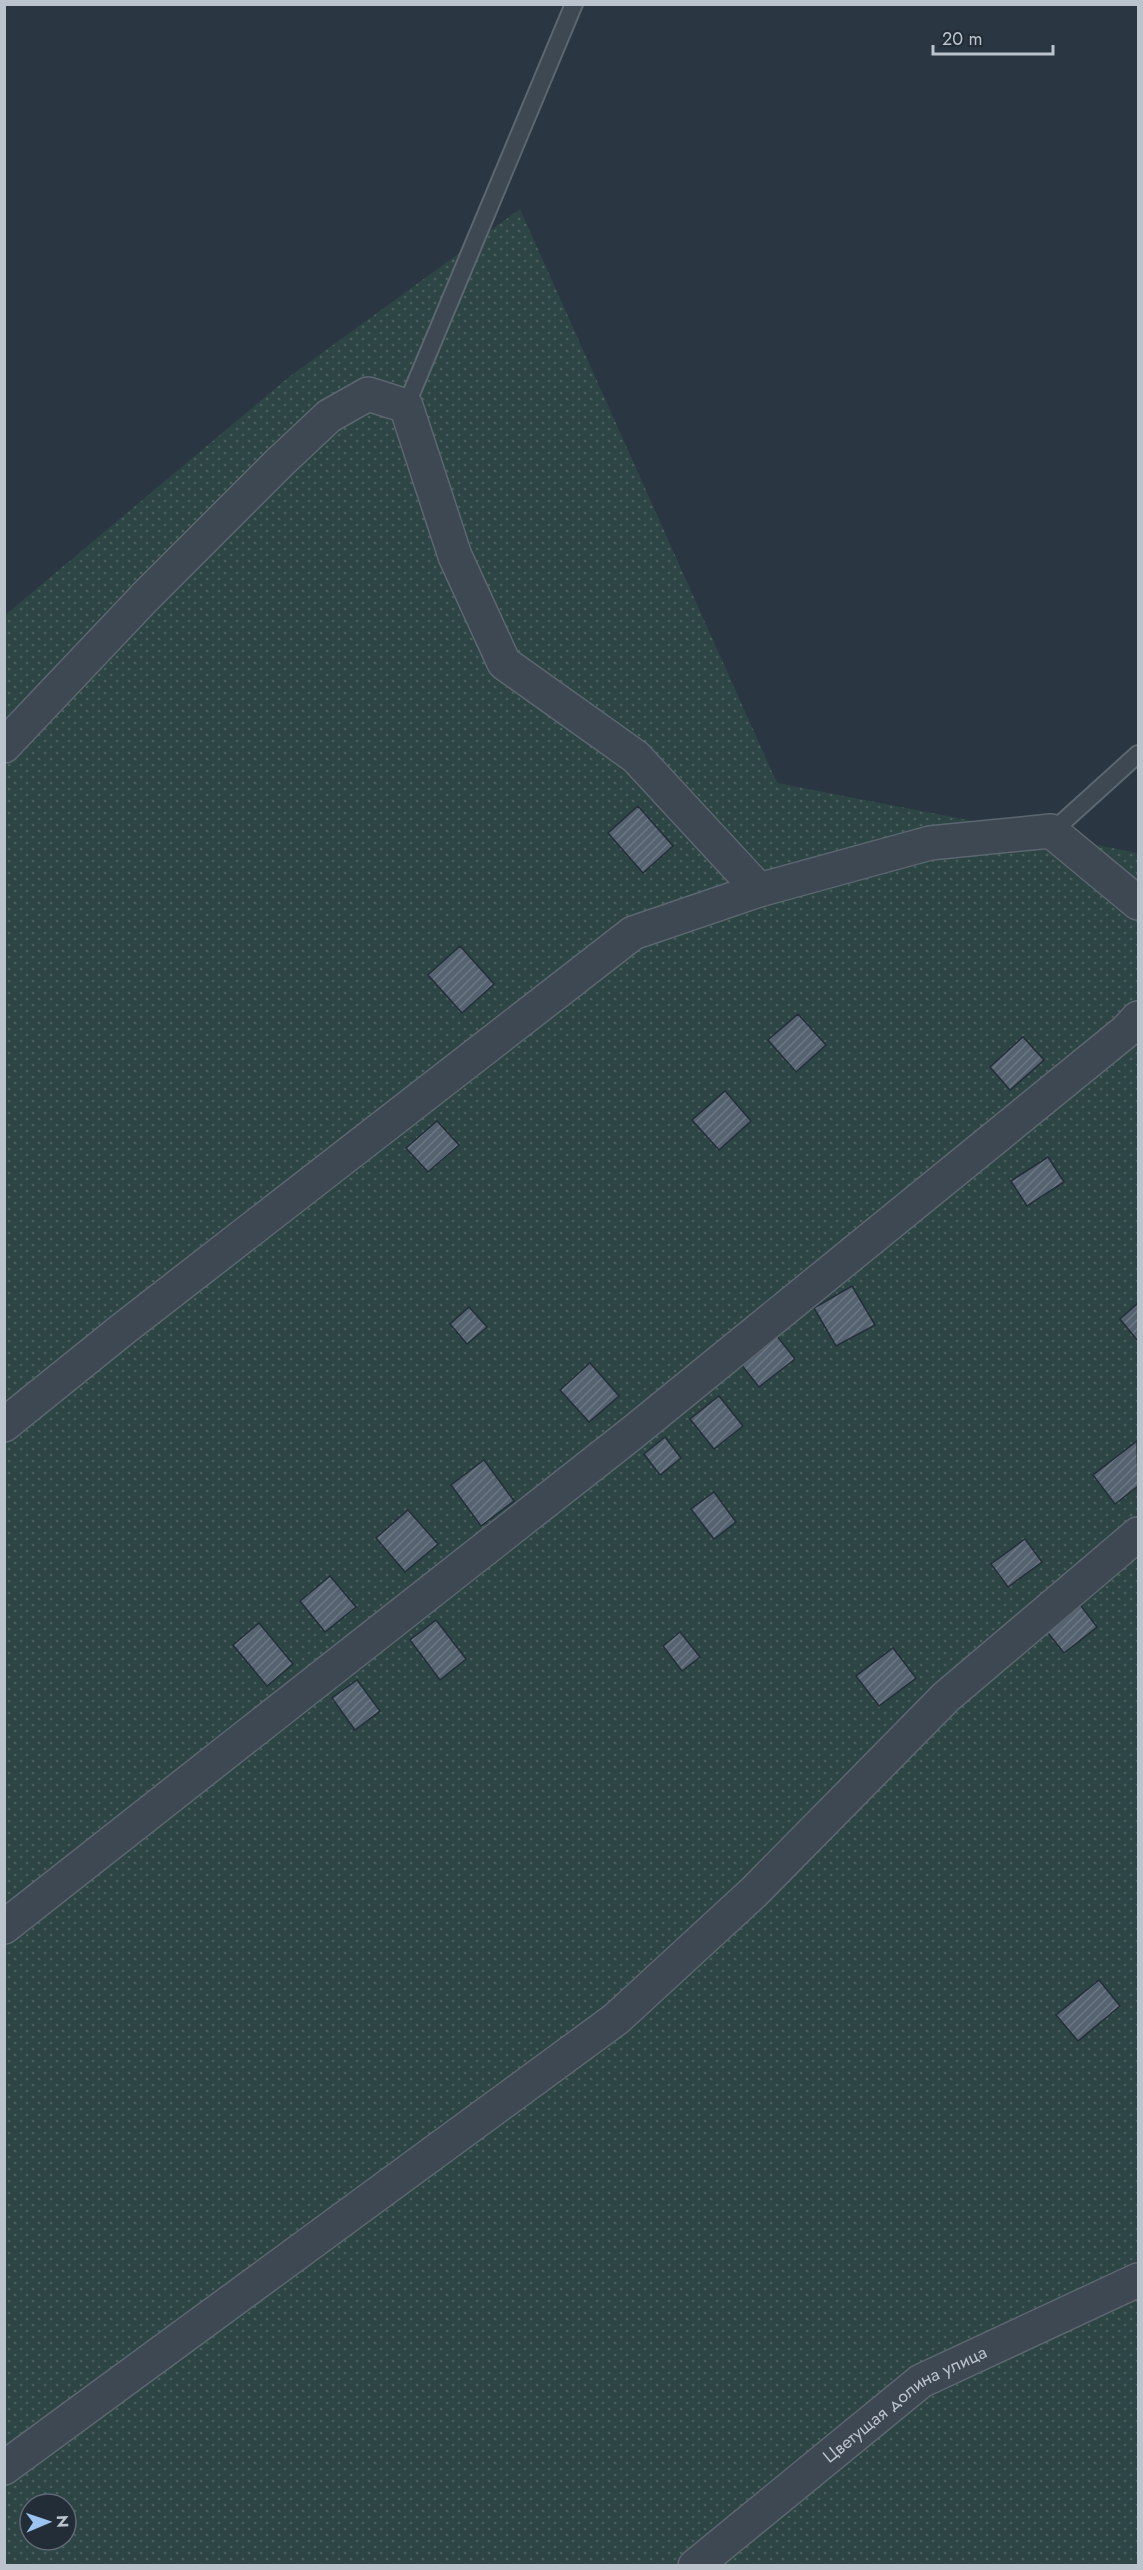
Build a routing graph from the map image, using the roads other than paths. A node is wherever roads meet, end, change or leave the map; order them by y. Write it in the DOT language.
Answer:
graph roads {
  1 [pos="574,4"];
  2 [pos="406,406"];
  3 [pos="4,746"];
  4 [pos="1138,754"];
  5 [pos="1053,831"];
  6 [pos="759,890"];
  7 [pos="1138,903"];
  8 [pos="1138,1018"];
  9 [pos="4,1425"];
  10 [pos="1138,1534"];
  11 [pos="4,1927"];
  12 [pos="1138,2280"];
  13 [pos="4,2468"];
  14 [pos="695,2565"];
  1 -- 2 [label="lane"];
  2 -- 3 [label="street"];
  2 -- 6 [label="street"];
  4 -- 5 [label="lane"];
  5 -- 6 [label="street"];
  5 -- 7 [label="street"];
  6 -- 9 [label="street"];
  8 -- 11 [label="street"];
  10 -- 13 [label="street"];
  12 -- 14 [label="street, Цветущая долина улица"];
}
